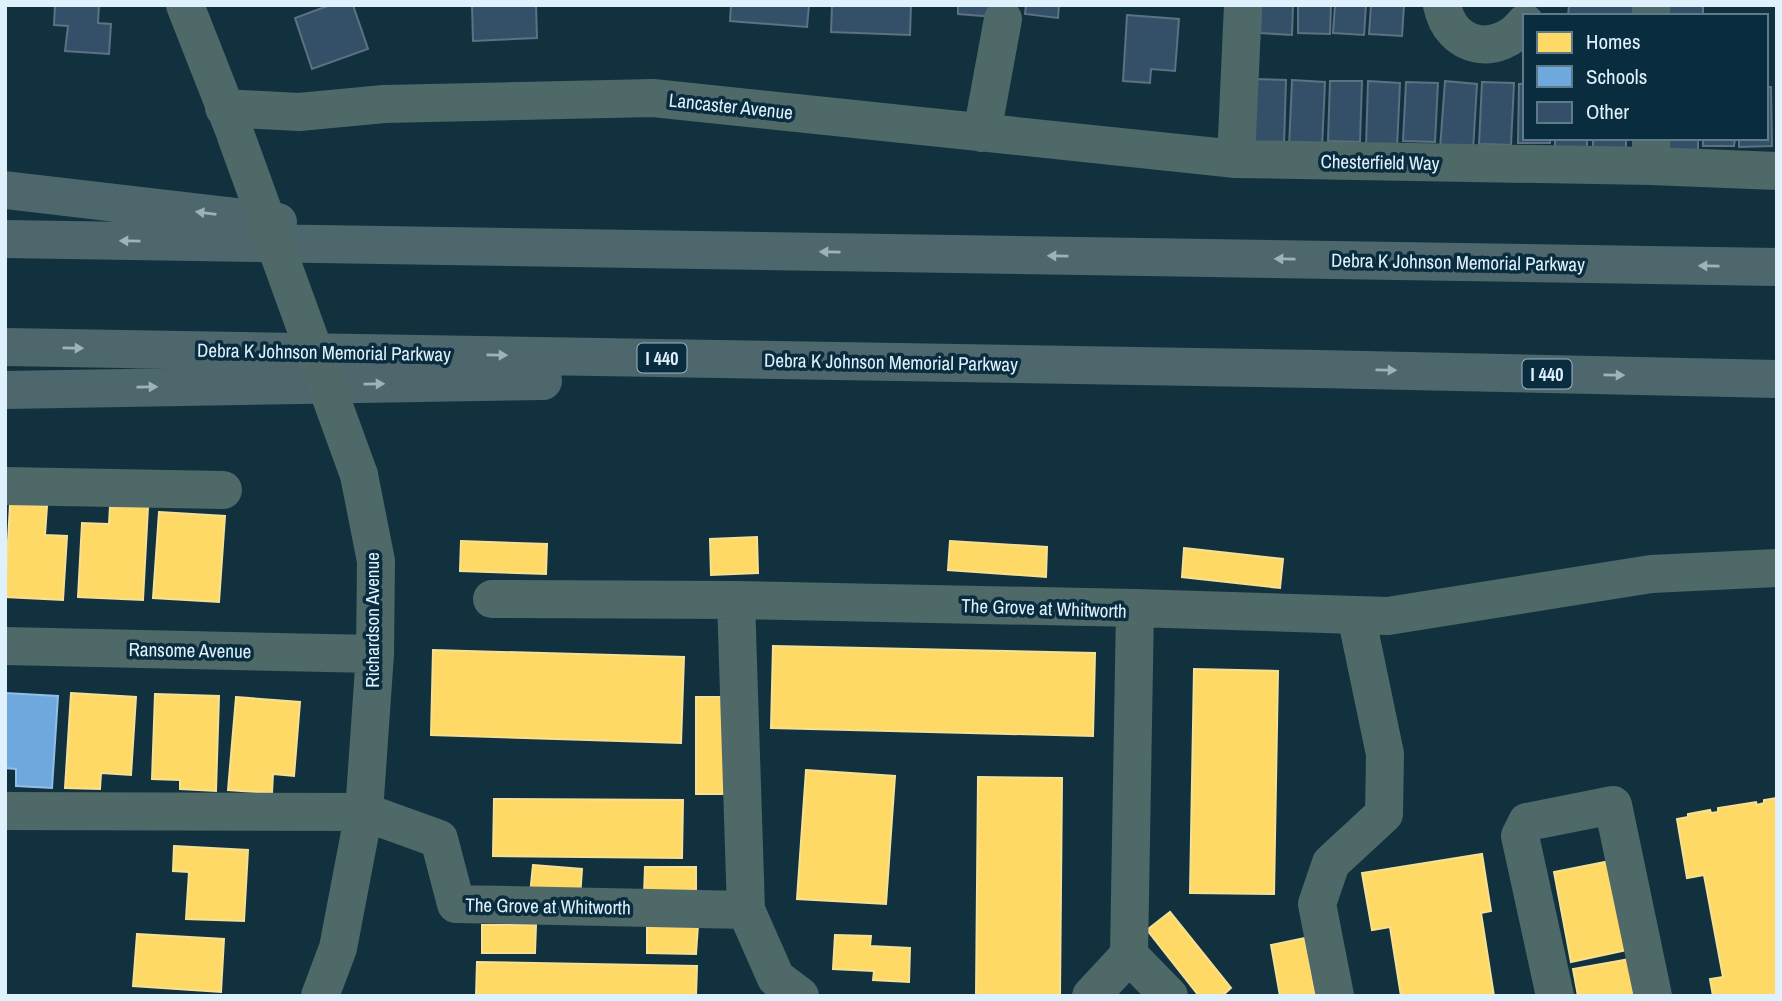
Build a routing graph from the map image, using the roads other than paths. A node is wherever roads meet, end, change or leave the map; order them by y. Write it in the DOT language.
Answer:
graph roads {
  1 [pos="185,5"];
  2 [pos="1243,5"];
  3 [pos="1442,5"];
  4 [pos="1003,19"];
  5 [pos="1523,25"];
  6 [pos="230,122"];
  7 [pos="982,133"];
  8 [pos="1651,152"];
  9 [pos="1236,159"];
  10 [pos="1777,171"];
  11 [pos="5,190"];
  12 [pos="5,239"];
  13 [pos="492,247"];
  14 [pos="1777,267"];
  15 [pos="5,347"];
  16 [pos="1318,369"];
  17 [pos="1777,379"];
  18 [pos="5,390"];
  19 [pos="5,485"];
  20 [pos="222,490"];
  21 [pos="1777,568"];
  22 [pos="492,599"];
  23 [pos="736,600"];
  24 [pos="1135,608"];
  25 [pos="1356,615"];
  26 [pos="5,646"];
  27 [pos="376,654"];
  28 [pos="5,811"];
  29 [pos="364,812"];
  30 [pos="746,910"];
  31 [pos="1129,955"];
  32 [pos="320,996"];
  33 [pos="800,996"];
  34 [pos="1091,996"];
  35 [pos="1169,996"];
  36 [pos="1335,996"];
  37 [pos="1555,996"];
  38 [pos="1653,996"];
  1 -- 6 [label="street, Richardson Avenue"];
  2 -- 9 [label="street"];
  3 -- 5 [label="street"];
  4 -- 7 [label="street"];
  6 -- 7 [label="street, Lancaster Avenue"];
  6 -- 27 [label="street, Richardson Avenue, bridge"];
  7 -- 9 [label="street, Lancaster Avenue"];
  8 -- 9 [label="street, Chesterfield Way"];
  8 -- 10 [label="street, Chesterfield Way"];
  13 -- 11 [label="highway, one-way"];
  13 -- 12 [label="highway, Debra K Johnson Memorial Parkway, one-way"];
  14 -- 13 [label="highway, Debra K Johnson Memorial Parkway, one-way"];
  15 -- 16 [label="highway, Debra K Johnson Memorial Parkway / I 440, one-way"];
  16 -- 17 [label="highway, Debra K Johnson Memorial Parkway / I 440, one-way"];
  18 -- 16 [label="highway, one-way"];
  19 -- 20 [label="street"];
  21 -- 25 [label="street"];
  22 -- 23 [label="street, The Grove at Whitworth"];
  23 -- 24 [label="street, The Grove at Whitworth"];
  23 -- 30 [label="street"];
  24 -- 25 [label="street"];
  24 -- 31 [label="street, The Grove at Whitworth"];
  25 -- 36 [label="street"];
  26 -- 27 [label="street, Ransome Avenue"];
  27 -- 29 [label="street, Richardson Avenue"];
  28 -- 29 [label="street"];
  29 -- 30 [label="street, The Grove at Whitworth"];
  29 -- 32 [label="street, Richardson Avenue"];
  30 -- 33 [label="street"];
  31 -- 34 [label="street"];
  31 -- 35 [label="street"];
  37 -- 38 [label="street"];
}
